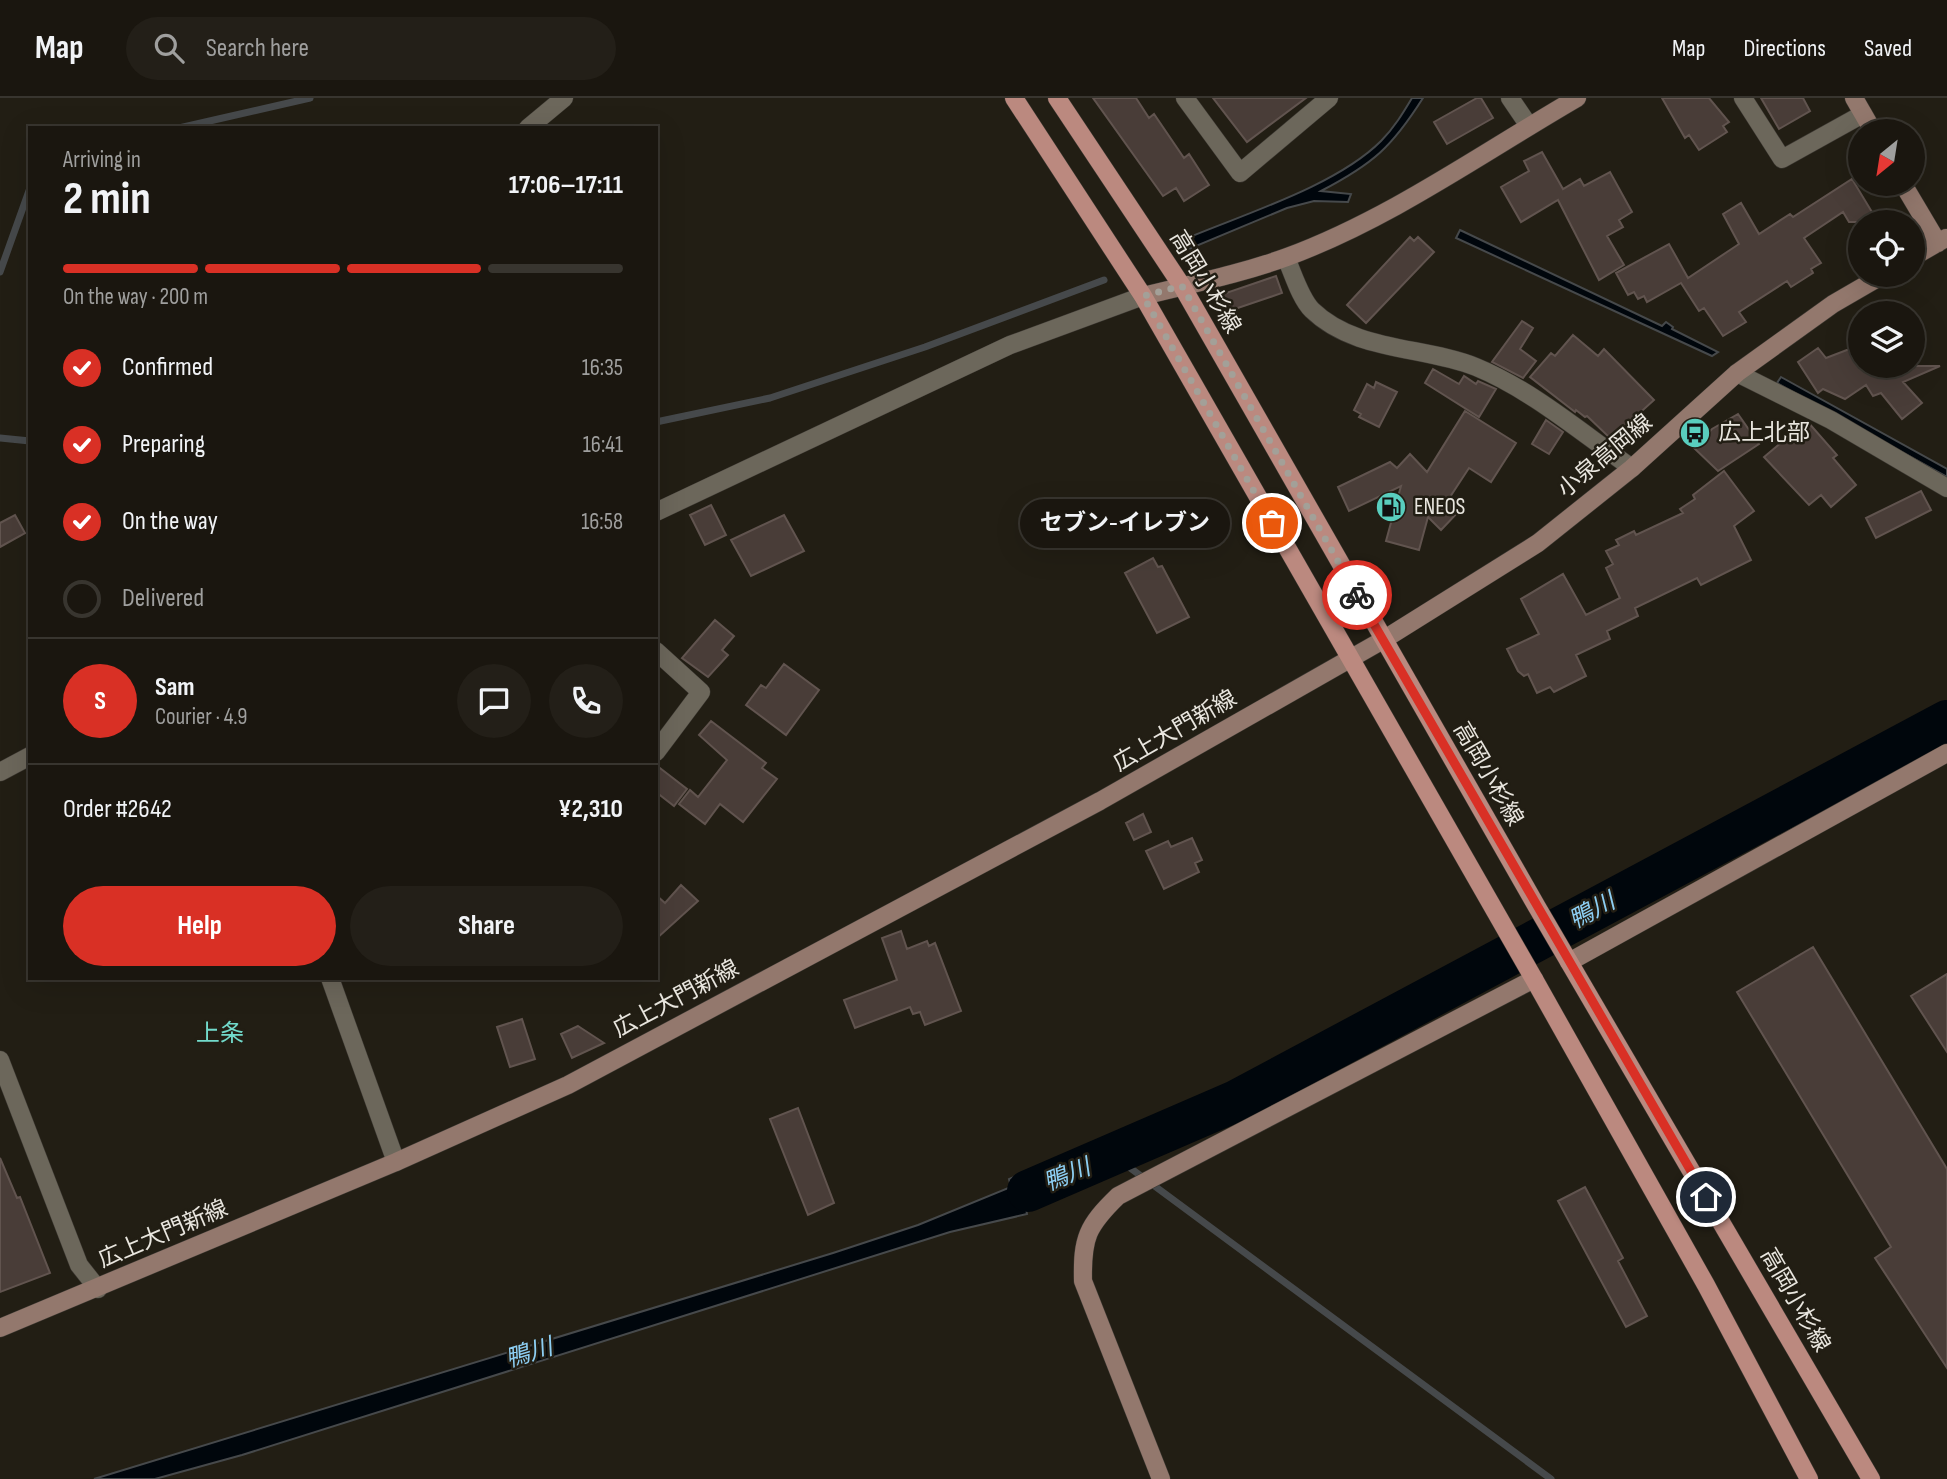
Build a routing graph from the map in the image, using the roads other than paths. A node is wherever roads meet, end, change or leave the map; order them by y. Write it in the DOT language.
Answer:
graph roads {
  1 [pos="564,98"];
  2 [pos="1014,98"];
  3 [pos="1056,98"];
  4 [pos="1185,98"];
  5 [pos="1329,98"];
  6 [pos="1510,98"];
  7 [pos="1577,98"];
  8 [pos="1743,98"];
  9 [pos="1858,106"];
  10 [pos="530,126"];
  11 [pos="1529,126"];
  12 [pos="1911,196"];
  13 [pos="1942,240"];
  14 [pos="1925,250"];
  15 [pos="1286,258"];
  16 [pos="1182,286"];
  17 [pos="1862,287"];
  18 [pos="1143,296"];
  19 [pos="1737,373"];
  20 [pos="1632,468"];
  21 [pos="1947,488"];
  22 [pos="658,511"];
  23 [pos="1383,640"];
  24 [pos="658,653"];
  25 [pos="1349,660"];
  26 [pos="658,749"];
  27 [pos="1947,753"];
  28 [pos="28,758"];
  29 [pos="0,772"];
  30 [pos="1565,956"];
  31 [pos="1531,974"];
  32 [pos="331,980"];
  33 [pos="0,1060"];
  34 [pos="396,1162"];
  35 [pos="98,1289"];
  36 [pos="0,1328"];
  37 [pos="1161,1479"];
  38 [pos="1810,1479"];
  39 [pos="1871,1479"];
  1 -- 10 [label="street"];
  2 -- 18 [label="main road"];
  3 -- 16 [label="main road, 高岡小杉線"];
  4 -- 5 [label="street"];
  6 -- 11 [label="street"];
  7 -- 11 [label="main road"];
  8 -- 9 [label="street"];
  11 -- 15 [label="main road"];
  12 -- 13 [label="main road"];
  13 -- 14 [label="main road"];
  15 -- 16 [label="main road"];
  15 -- 20 [label="street"];
  16 -- 18 [label="main road"];
  16 -- 23 [label="main road, 高岡小杉線"];
  17 -- 19 [label="main road, 小泉高岡線"];
  18 -- 22 [label="street"];
  18 -- 25 [label="main road"];
  19 -- 20 [label="main road, 小泉高岡線"];
  19 -- 21 [label="street"];
  20 -- 23 [label="main road, 小泉高岡線"];
  23 -- 25 [label="main road, 小泉高岡線"];
  23 -- 30 [label="main road, 高岡小杉線"];
  24 -- 26 [label="street"];
  25 -- 31 [label="main road"];
  25 -- 34 [label="main road, 広上大門新線"];
  27 -- 30 [label="main road"];
  28 -- 29 [label="street"];
  30 -- 39 [label="main road, 高岡小杉線"];
  31 -- 37 [label="main road"];
  31 -- 38 [label="main road"];
  32 -- 34 [label="street"];
  33 -- 35 [label="street"];
  34 -- 35 [label="main road, 広上大門新線"];
  35 -- 36 [label="main road, 広上大門新線"];
}
